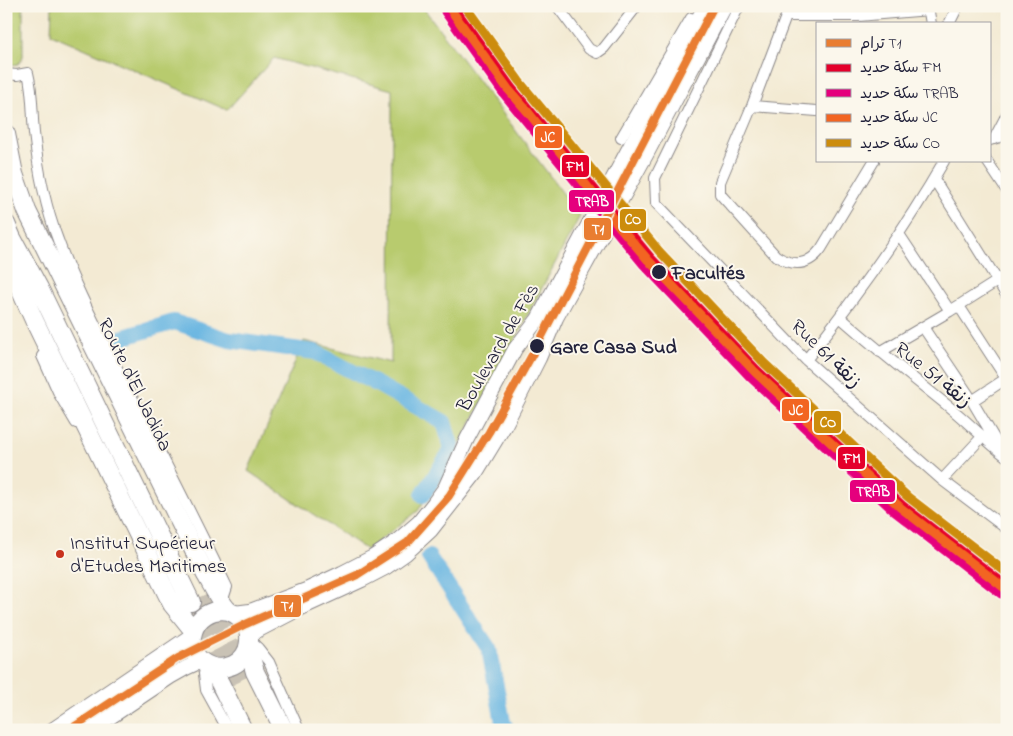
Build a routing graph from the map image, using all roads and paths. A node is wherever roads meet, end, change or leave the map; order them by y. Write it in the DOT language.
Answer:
graph roads {
  1 [pos="558,6"];
  2 [pos="637,6"];
  3 [pos="700,6"];
  4 [pos="705,6"];
  5 [pos="725,6"];
  6 [pos="739,6"];
  7 [pos="958,6"];
  8 [pos="928,8"];
  9 [pos="789,11"];
  10 [pos="930,22"];
  11 [pos="949,22"];
  12 [pos="6,74"];
  13 [pos="752,106"];
  14 [pos="816,111"];
  15 [pos="1007,114"];
  16 [pos="6,134"];
  17 [pos="1007,135"];
  18 [pos="621,138"];
  19 [pos="991,140"];
  20 [pos="873,162"];
  21 [pos="943,162"];
  22 [pos="988,162"];
  23 [pos="934,179"];
  24 [pos="6,185"];
  25 [pos="1007,191"];
  26 [pos="6,224"];
  27 [pos="899,234"];
  28 [pos="6,258"];
  29 [pos="6,273"];
  30 [pos="1007,275"];
  31 [pos="997,281"];
  32 [pos="39,288"];
  33 [pos="1007,296"];
  34 [pos="954,308"];
  35 [pos="840,317"];
  36 [pos="923,327"];
  37 [pos="880,352"];
  38 [pos="806,360"];
  39 [pos="1006,379"];
  40 [pos="972,401"];
  41 [pos="982,437"];
  42 [pos="1005,455"];
  43 [pos="104,462"];
  44 [pos="942,480"];
  45 [pos="1007,529"];
  46 [pos="167,594"];
  47 [pos="216,605"];
  48 [pos="192,633"];
  49 [pos="249,641"];
  50 [pos="206,664"];
  51 [pos="52,730"];
  52 [pos="91,730"];
  53 [pos="228,730"];
  54 [pos="243,730"];
  55 [pos="254,730"];
  56 [pos="273,730"];
  57 [pos="284,730"];
  58 [pos="300,730"];
  1 -- 2 [label="street"];
  3 -- 18 [label="street"];
  4 -- 47 [label="street, Boulevard de Fès"];
  5 -- 49 [label="street, Boulevard de Fès"];
  6 -- 38 [label="street, Rue 61 زنقة"];
  7 -- 11 [label="street"];
  8 -- 9 [label="street"];
  8 -- 10 [label="street"];
  9 -- 13 [label="street"];
  12 -- 47 [label="street"];
  13 -- 14 [label="street"];
  13 -- 20 [label="street"];
  15 -- 19 [label="street"];
  16 -- 47 [label="highway, Route d'El Jadida"];
  17 -- 19 [label="street"];
  21 -- 23 [label="street"];
  22 -- 25 [label="street"];
  23 -- 27 [label="street"];
  23 -- 31 [label="street"];
  24 -- 47 [label="highway, Route d'El Jadida"];
  26 -- 32 [label="highway, Route d'El Jadida"];
  27 -- 34 [label="street"];
  27 -- 35 [label="street"];
  28 -- 43 [label="highway"];
  29 -- 43 [label="street"];
  30 -- 31 [label="street"];
  31 -- 33 [label="street"];
  31 -- 34 [label="street"];
  32 -- 46 [label="highway"];
  32 -- 47 [label="highway, Route d'El Jadida"];
  34 -- 36 [label="street"];
  34 -- 39 [label="street"];
  35 -- 37 [label="street, Rue 51 زنقة"];
  35 -- 38 [label="street"];
  36 -- 37 [label="street"];
  36 -- 40 [label="street"];
  37 -- 41 [label="street, Rue 51 زنقة"];
  38 -- 44 [label="street, Rue 61 زنقة"];
  39 -- 40 [label="street"];
  40 -- 42 [label="street"];
  41 -- 42 [label="street, Rue 51 زنقة"];
  41 -- 44 [label="street"];
  43 -- 46 [label="highway"];
  44 -- 45 [label="street, Rue 61 زنقة"];
  46 -- 48 [label="highway"];
  47 -- 48 [label="highway"];
  47 -- 49 [label="highway, Route d'El Jadida"];
  48 -- 50 [label="highway"];
  48 -- 51 [label="street"];
  49 -- 50 [label="highway"];
  49 -- 57 [label="highway, Route d'El Jadida"];
  49 -- 58 [label="street"];
  50 -- 52 [label="street"];
  50 -- 53 [label="street"];
  50 -- 54 [label="highway"];
  55 -- 56 [label="highway"];
}
